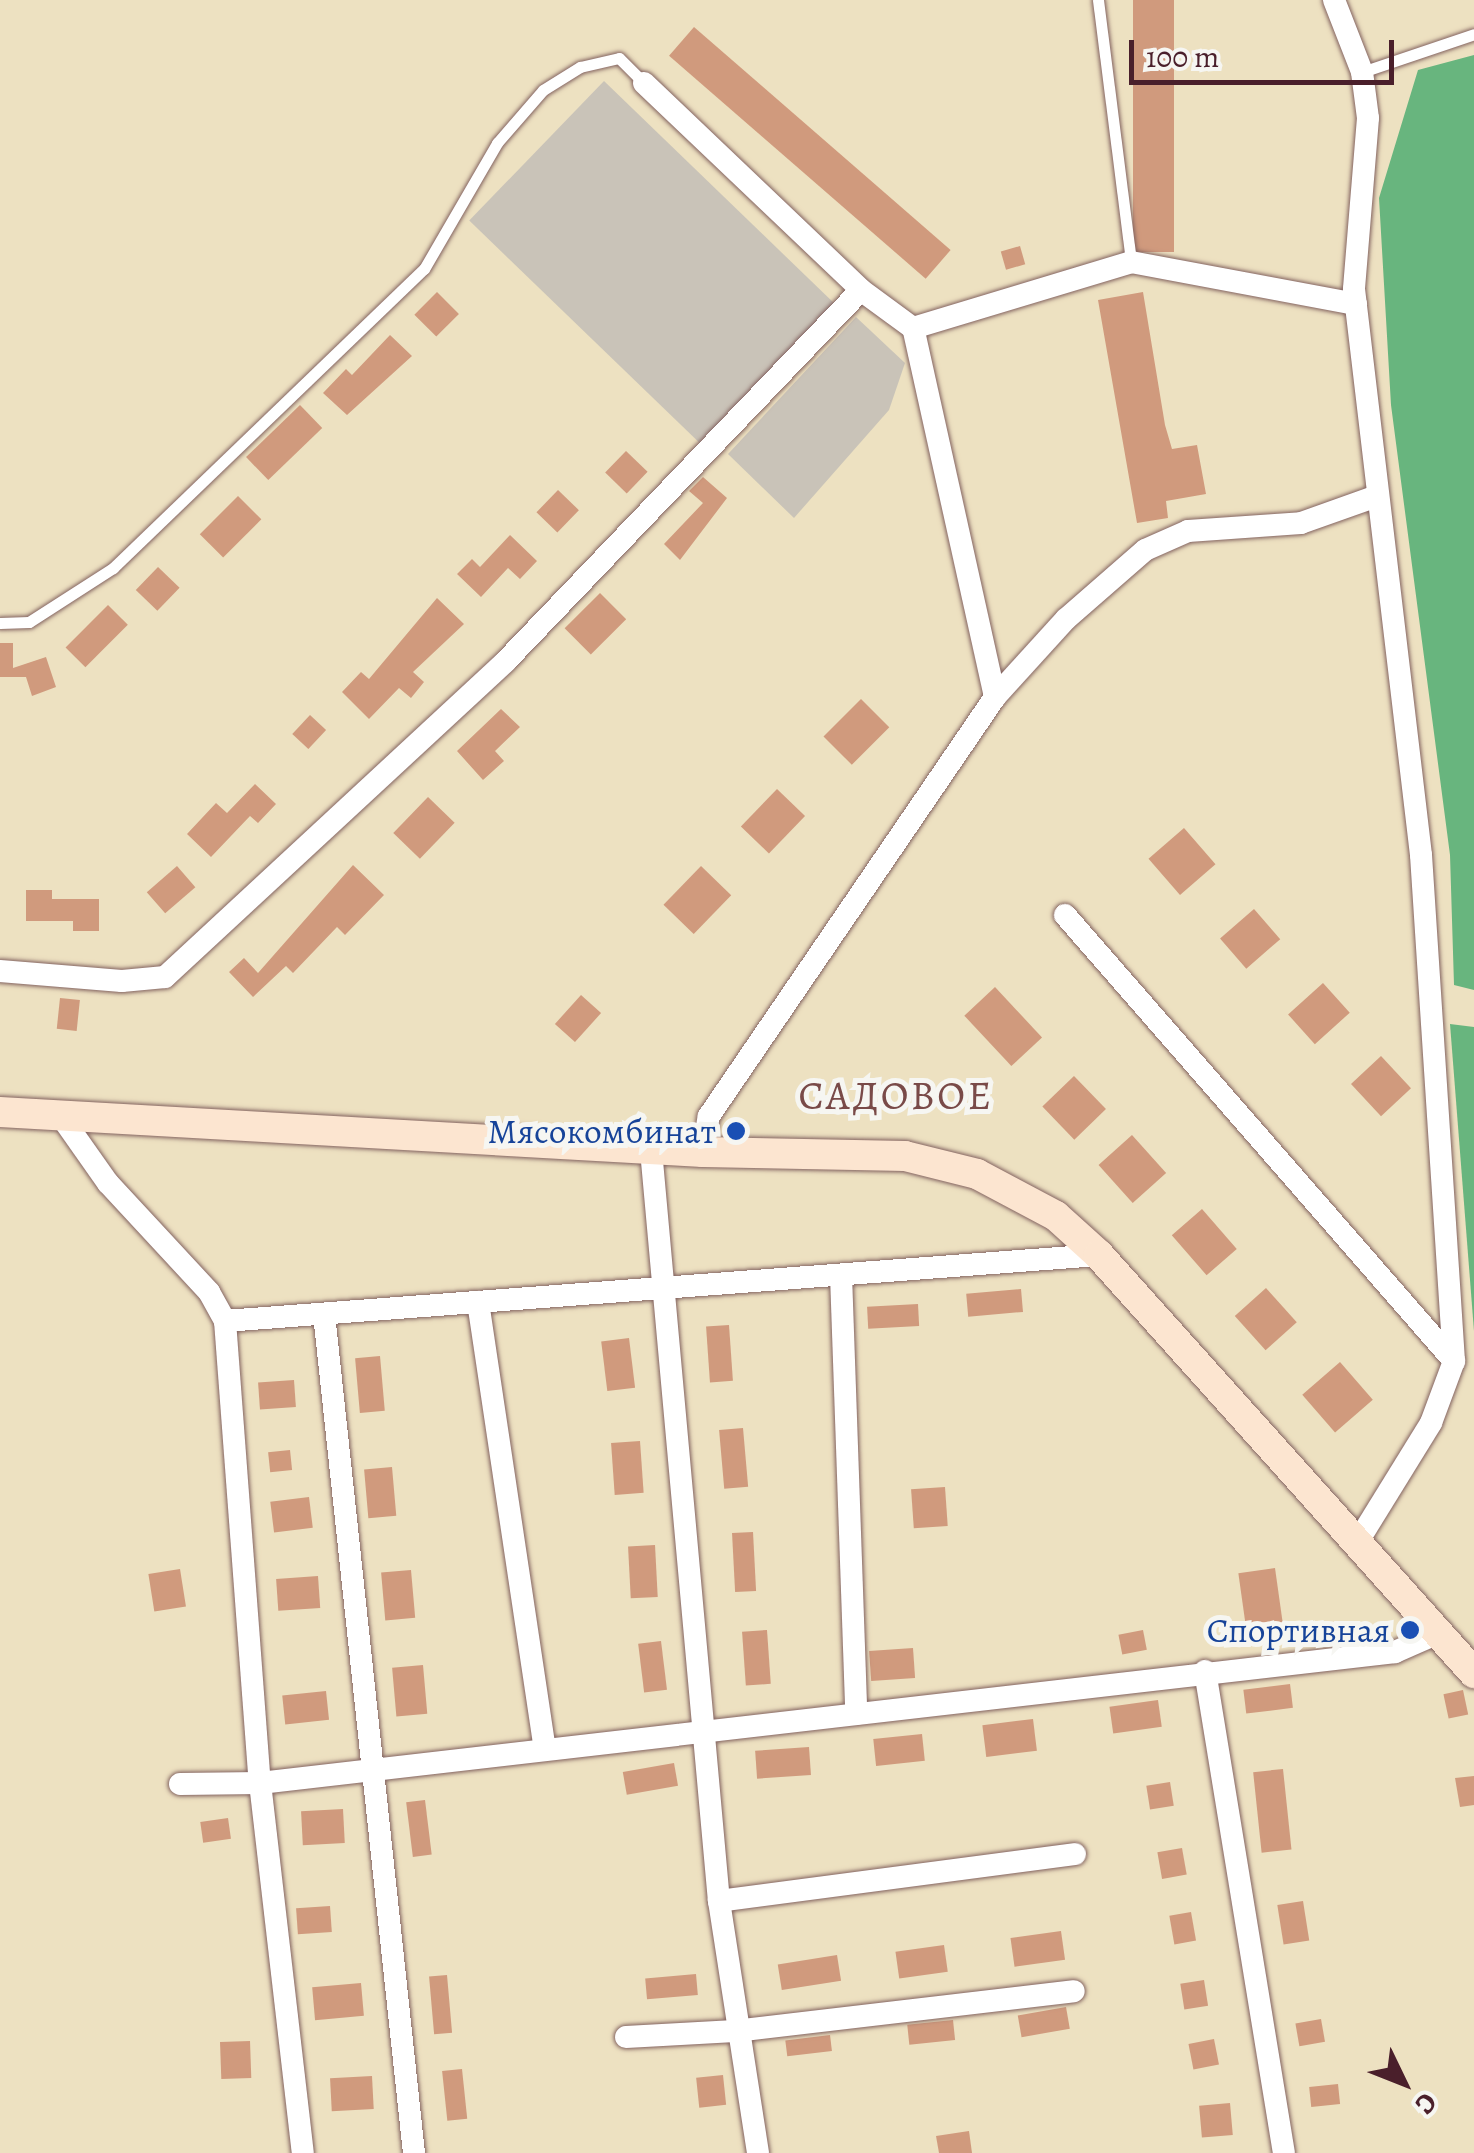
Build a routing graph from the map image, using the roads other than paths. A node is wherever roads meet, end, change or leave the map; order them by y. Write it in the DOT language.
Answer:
graph roads {
  1 [pos="1098,0"];
  2 [pos="1334,0"];
  3 [pos="1474,34"];
  4 [pos="1362,72"];
  5 [pos="644,83"];
  6 [pos="1131,262"];
  7 [pos="861,290"];
  8 [pos="1356,304"];
  9 [pos="913,328"];
  10 [pos="1377,496"];
  11 [pos="0,623"];
  12 [pos="995,697"];
  13 [pos="1065,915"];
  14 [pos="0,971"];
  15 [pos="0,1112"];
  16 [pos="60,1115"];
  17 [pos="651,1150"];
  18 [pos="703,1152"];
  19 [pos="1099,1256"];
  20 [pos="841,1275"];
  21 [pos="662,1288"];
  22 [pos="478,1302"];
  23 [pos="324,1314"];
  24 [pos="225,1322"];
  25 [pos="1454,1361"];
  26 [pos="1358,1540"];
  27 [pos="1438,1632"];
  28 [pos="1473,1670"];
  29 [pos="1206,1671"];
  30 [pos="856,1714"];
  31 [pos="703,1729"];
  32 [pos="545,1748"];
  33 [pos="369,1770"];
  34 [pos="260,1782"];
  35 [pos="180,1784"];
  36 [pos="1075,1854"];
  37 [pos="720,1902"];
  38 [pos="1074,1991"];
  39 [pos="736,2031"];
  40 [pos="626,2037"];
  41 [pos="302,2153"];
  42 [pos="414,2153"];
  43 [pos="758,2153"];
  44 [pos="1284,2153"];
  1 -- 6 [label="lane"];
  2 -- 4 [label="street"];
  3 -- 4 [label="lane"];
  4 -- 8 [label="street"];
  5 -- 7 [label="street"];
  5 -- 11 [label="lane"];
  6 -- 8 [label="street"];
  6 -- 9 [label="street"];
  7 -- 9 [label="street"];
  7 -- 14 [label="street"];
  8 -- 10 [label="street"];
  9 -- 12 [label="street"];
  10 -- 12 [label="street"];
  10 -- 25 [label="street"];
  12 -- 18 [label="street"];
  13 -- 25 [label="street"];
  15 -- 16 [label="street"];
  16 -- 17 [label="street"];
  16 -- 24 [label="street"];
  17 -- 18 [label="street"];
  17 -- 21 [label="street"];
  18 -- 19 [label="street"];
  19 -- 20 [label="street"];
  19 -- 26 [label="street"];
  20 -- 21 [label="street"];
  20 -- 30 [label="street"];
  21 -- 22 [label="street"];
  21 -- 31 [label="street"];
  22 -- 23 [label="street"];
  22 -- 32 [label="street"];
  23 -- 24 [label="street"];
  23 -- 33 [label="street"];
  24 -- 34 [label="street"];
  25 -- 26 [label="street"];
  26 -- 27 [label="street"];
  27 -- 28 [label="street"];
  27 -- 29 [label="street"];
  29 -- 30 [label="street"];
  29 -- 44 [label="street"];
  30 -- 31 [label="street"];
  31 -- 32 [label="street"];
  31 -- 37 [label="street"];
  32 -- 33 [label="street"];
  33 -- 34 [label="street"];
  33 -- 42 [label="street"];
  34 -- 35 [label="street"];
  34 -- 41 [label="street"];
  36 -- 37 [label="street"];
  37 -- 39 [label="street"];
  38 -- 39 [label="street"];
  39 -- 40 [label="street"];
  39 -- 43 [label="street"];
}
